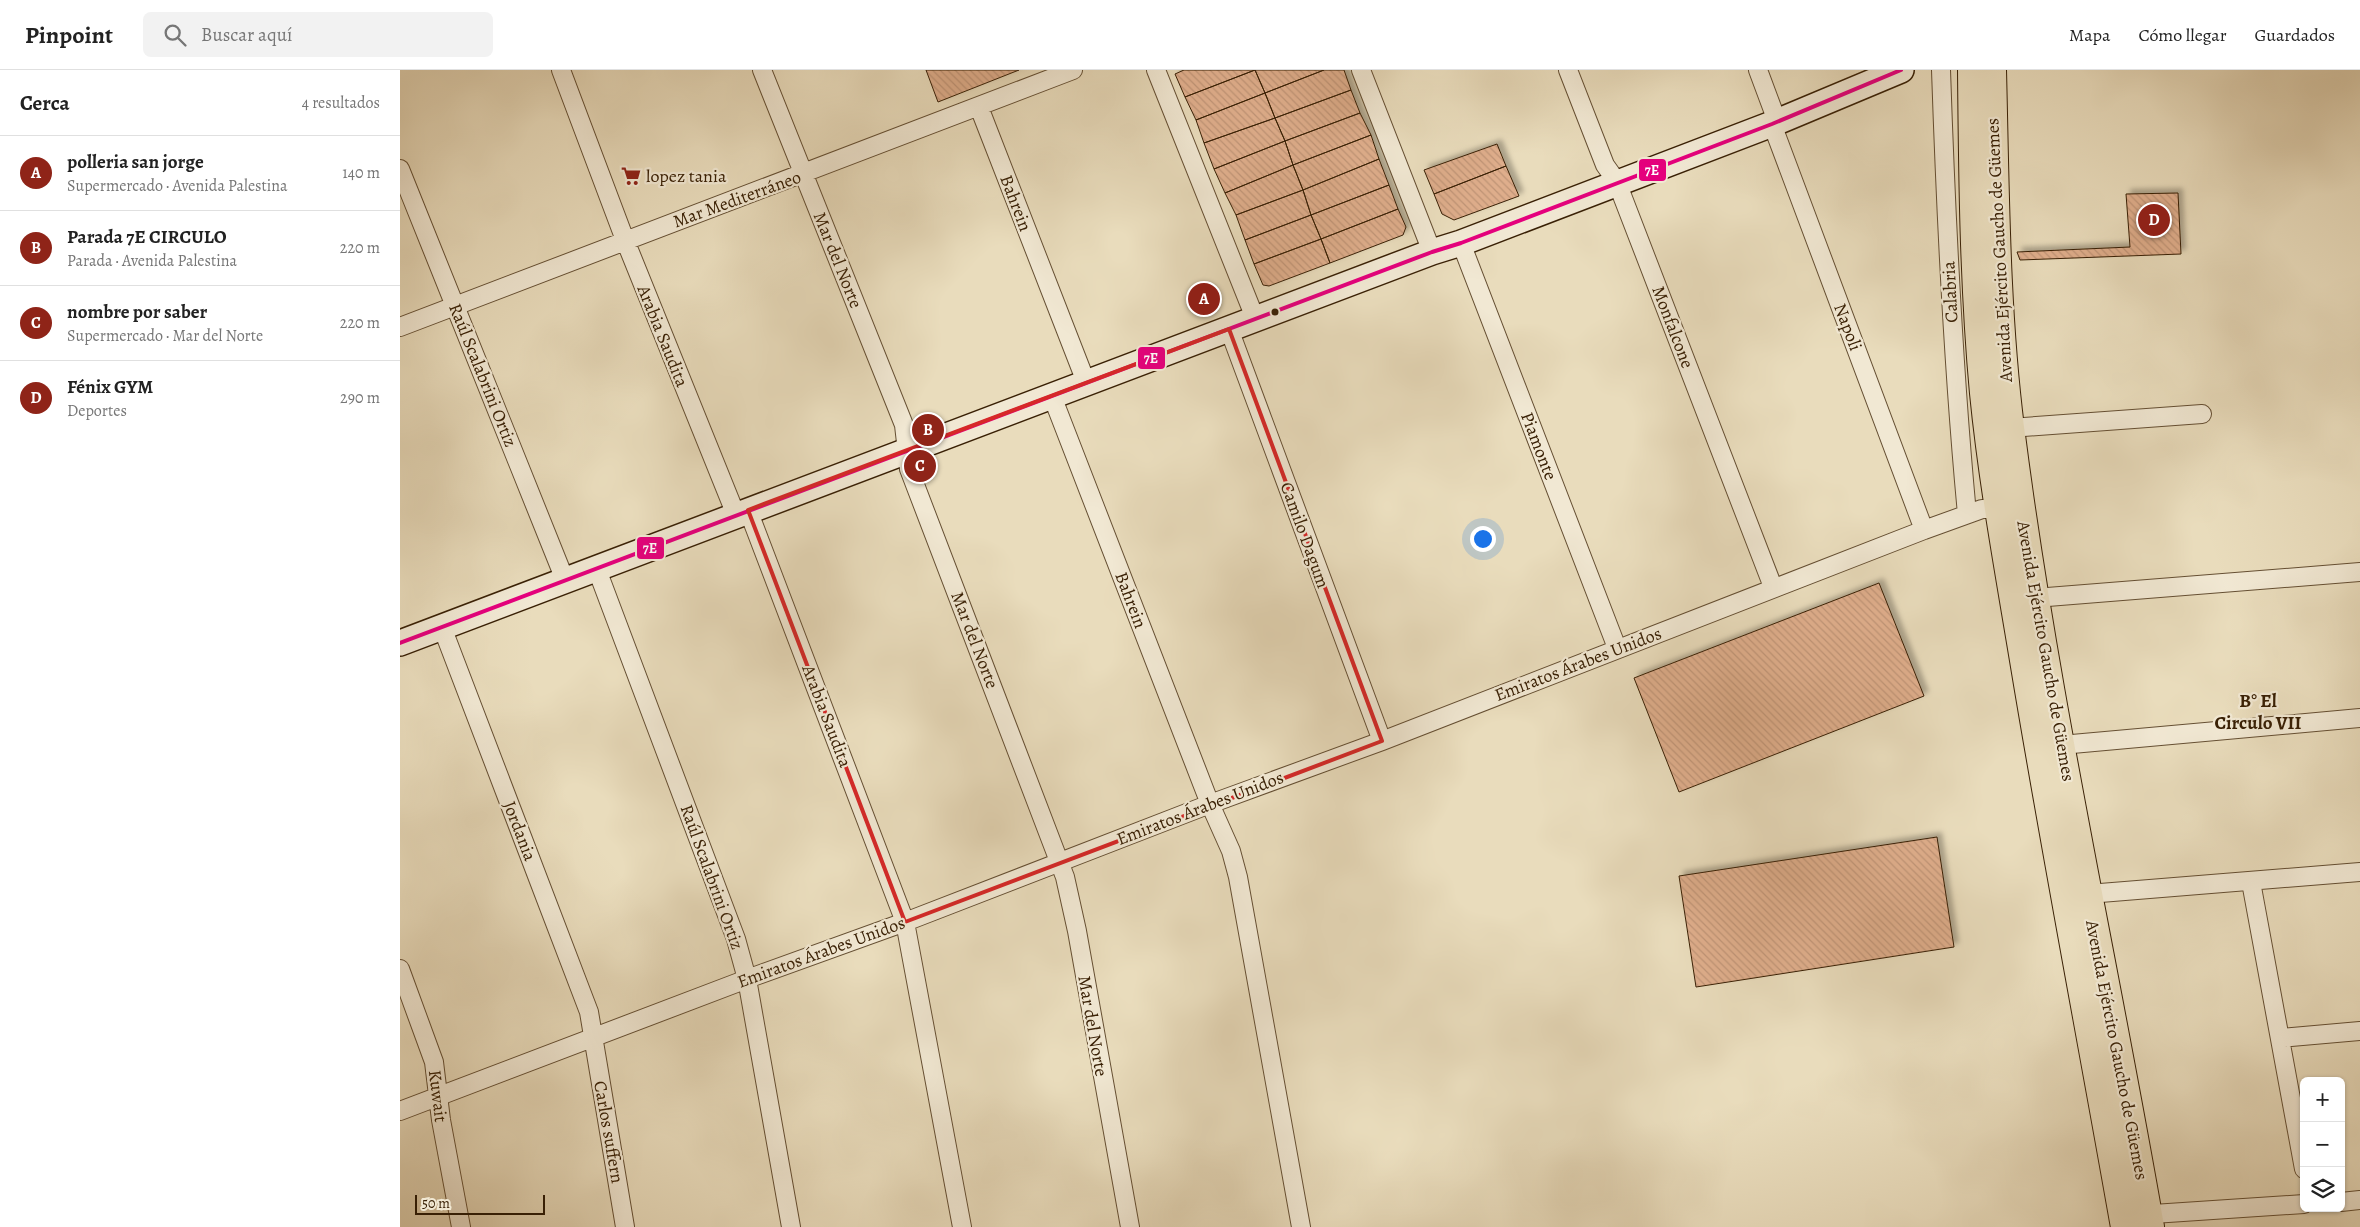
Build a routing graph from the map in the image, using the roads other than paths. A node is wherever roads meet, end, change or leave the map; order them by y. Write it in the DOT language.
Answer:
graph roads {
  1 [pos="560,70"];
  2 [pos="762,70"];
  3 [pos="1073,70"];
  4 [pos="1156,70"];
  5 [pos="1361,70"];
  6 [pos="1568,70"];
  7 [pos="1758,70"];
  8 [pos="1901,70"];
  9 [pos="1942,70"];
  10 [pos="1972,70"];
  11 [pos="1992,70"];
  12 [pos="979,108"];
  13 [pos="1774,122"];
  14 [pos="400,169"];
  15 [pos="803,174"];
  16 [pos="1617,182"];
  17 [pos="625,240"];
  18 [pos="1461,243"];
  19 [pos="1432,252"];
  20 [pos="456,306"];
  21 [pos="1255,318"];
  22 [pos="400,327"];
  23 [pos="1229,329"];
  24 [pos="1086,382"];
  25 [pos="1052,396"];
  26 [pos="2202,414"];
  27 [pos="2010,428"];
  28 [pos="906,450"];
  29 [pos="1999,509"];
  30 [pos="742,512"];
  31 [pos="1967,514"];
  32 [pos="1924,530"];
  33 [pos="596,567"];
  34 [pos="2360,572"];
  35 [pos="565,580"];
  36 [pos="1773,587"];
  37 [pos="2035,598"];
  38 [pos="442,627"];
  39 [pos="400,643"];
  40 [pos="1617,648"];
  41 [pos="2360,718"];
  42 [pos="1382,741"];
  43 [pos="2061,745"];
  44 [pos="1210,804"];
  45 [pos="1061,861"];
  46 [pos="2360,872"];
  47 [pos="2250,882"];
  48 [pos="2088,894"];
  49 [pos="905,922"];
  50 [pos="400,969"];
  51 [pos="747,979"];
  52 [pos="2360,1031"];
  53 [pos="592,1037"];
  54 [pos="2281,1038"];
  55 [pos="439,1095"];
  56 [pos="400,1110"];
  57 [pos="2304,1167"];
  58 [pos="2360,1200"];
  59 [pos="2345,1202"];
  60 [pos="2300,1204"];
  61 [pos="2136,1221"];
  62 [pos="460,1227"];
  63 [pos="625,1227"];
  64 [pos="791,1227"];
  65 [pos="962,1227"];
  66 [pos="1130,1227"];
  67 [pos="1301,1227"];
  1 -- 17 [label="street, Arabia Saudita"];
  2 -- 15 [label="street, Mar del Norte"];
  3 -- 12 [label="street, Mar Mediterráneo"];
  4 -- 21 [label="street"];
  5 -- 19 [label="street"];
  6 -- 16 [label="street, Monfalcone"];
  7 -- 13 [label="street, Napoli"];
  8 -- 13 [label="street"];
  9 -- 31 [label="street, Calabria"];
  10 -- 29 [label="main road, Avenida Ejército Gaucho de Güemes"];
  11 -- 27 [label="main road, Avenida Ejército Gaucho de Güemes"];
  12 -- 15 [label="street, Mar Mediterráneo"];
  12 -- 24 [label="street, Bahrein"];
  13 -- 16 [label="street"];
  13 -- 32 [label="street, Napoli"];
  14 -- 20 [label="street, Raúl Scalabrini Ortiz"];
  15 -- 17 [label="street, Mar Mediterráneo"];
  15 -- 28 [label="street, Mar del Norte"];
  16 -- 18 [label="street"];
  16 -- 36 [label="street, Monfalcone"];
  17 -- 20 [label="street, Mar Mediterráneo"];
  17 -- 30 [label="street, Arabia Saudita"];
  18 -- 19 [label="street"];
  18 -- 40 [label="street, Piamonte"];
  19 -- 21 [label="street"];
  20 -- 22 [label="street, Mar Mediterráneo"];
  20 -- 35 [label="street, Raúl Scalabrini Ortiz"];
  21 -- 23 [label="street"];
  23 -- 24 [label="street"];
  23 -- 42 [label="street, Camilo Dagum"];
  24 -- 25 [label="street"];
  25 -- 28 [label="street"];
  25 -- 44 [label="street, Bahrein"];
  26 -- 27 [label="street"];
  27 -- 37 [label="main road, Avenida Ejército Gaucho de Güemes"];
  28 -- 30 [label="street"];
  28 -- 45 [label="street, Mar del Norte"];
  29 -- 31 [label="street, Emiratos Árabes Unidos"];
  29 -- 61 [label="main road, Avenida Ejército Gaucho de Güemes"];
  30 -- 33 [label="street"];
  30 -- 49 [label="street, Arabia Saudita"];
  31 -- 32 [label="street, Emiratos Árabes Unidos"];
  32 -- 36 [label="street, Emiratos Árabes Unidos"];
  33 -- 35 [label="street"];
  33 -- 51 [label="street, Raúl Scalabrini Ortiz"];
  34 -- 37 [label="street"];
  35 -- 38 [label="street"];
  36 -- 40 [label="street, Emiratos Árabes Unidos"];
  37 -- 43 [label="main road, Avenida Ejército Gaucho de Güemes"];
  38 -- 39 [label="street"];
  38 -- 53 [label="street, Jordania"];
  40 -- 42 [label="street, Emiratos Árabes Unidos"];
  41 -- 43 [label="street"];
  42 -- 44 [label="street, Emiratos Árabes Unidos"];
  43 -- 48 [label="main road, Avenida Ejército Gaucho de Güemes"];
  44 -- 45 [label="street, Emiratos Árabes Unidos"];
  44 -- 67 [label="street, Bahrein"];
  45 -- 49 [label="street, Emiratos Árabes Unidos"];
  45 -- 66 [label="street, Mar del Norte"];
  46 -- 47 [label="street"];
  47 -- 48 [label="street"];
  47 -- 54 [label="street"];
  48 -- 61 [label="main road, Avenida Ejército Gaucho de Güemes"];
  49 -- 51 [label="street, Emiratos Árabes Unidos"];
  49 -- 65 [label="street, Arabia Saudita"];
  50 -- 55 [label="street, Kuwait"];
  51 -- 53 [label="street, Emiratos Árabes Unidos"];
  51 -- 64 [label="street, Raúl Scalabrini Ortiz"];
  52 -- 54 [label="street"];
  53 -- 55 [label="street, Emiratos Árabes Unidos"];
  53 -- 63 [label="street, Carlos suffern"];
  54 -- 57 [label="street"];
  55 -- 56 [label="street, Emiratos Árabes Unidos"];
  55 -- 62 [label="street, Kuwait"];
  58 -- 59 [label="street"];
  60 -- 61 [label="street"];
}
